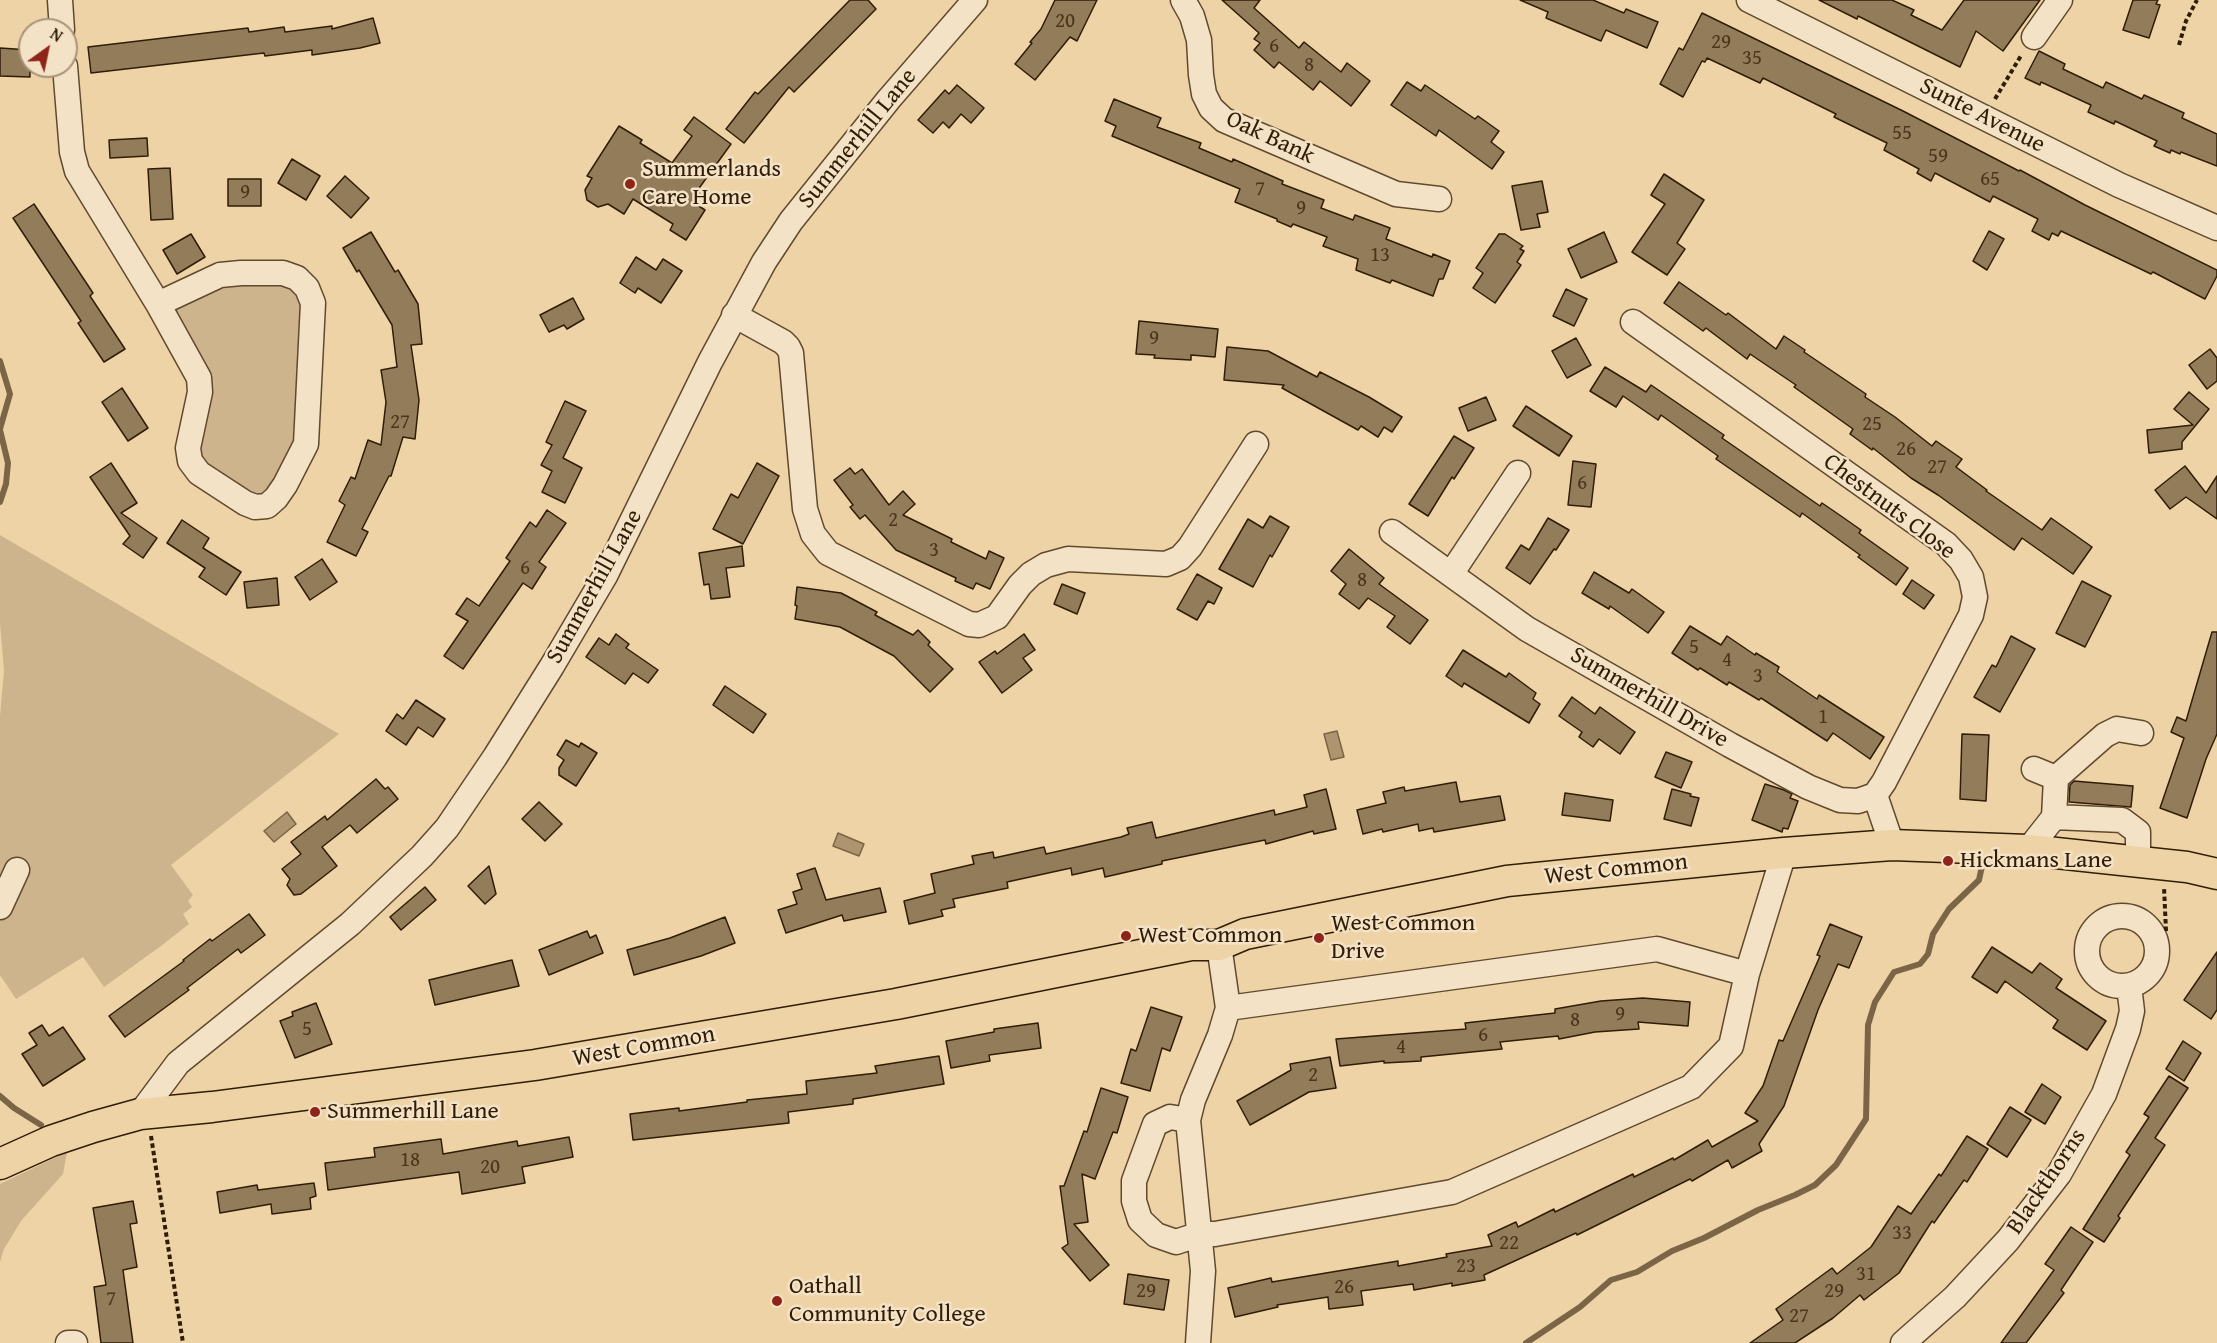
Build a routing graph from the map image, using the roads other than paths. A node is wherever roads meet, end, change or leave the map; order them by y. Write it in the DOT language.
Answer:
graph roads {
  1 [pos="60,0"];
  2 [pos="975,0"];
  3 [pos="1184,0"];
  4 [pos="1749,0"];
  5 [pos="2060,0"];
  6 [pos="61,18"];
  7 [pos="2034,37"];
  8 [pos="66,78"];
  9 [pos="1439,199"];
  10 [pos="2217,228"];
  11 [pos="158,304"];
  12 [pos="734,315"];
  13 [pos="1633,322"];
  14 [pos="1256,444"];
  15 [pos="1518,473"];
  16 [pos="1392,532"];
  17 [pos="1451,574"];
  18 [pos="2141,733"];
  19 [pos="1875,795"];
  20 [pos="2054,817"];
  21 [pos="1892,845"];
  22 [pos="2028,850"];
  23 [pos="1784,853"];
  24 [pos="2138,861"];
  25 [pos="17,870"];
  26 [pos="2217,874"];
  27 [pos="0,907"];
  28 [pos="1220,945"];
  29 [pos="1747,974"];
  30 [pos="2129,986"];
  31 [pos="1228,1008"];
  32 [pos="145,1114"];
  33 [pos="1188,1120"];
  34 [pos="0,1164"];
  35 [pos="1200,1234"];
  36 [pos="68,1343"];
  37 [pos="75,1343"];
  38 [pos="1198,1343"];
  39 [pos="1903,1343"];
  1 -- 6 [label="street"];
  2 -- 12 [label="street, Summerhill Lane"];
  3 -- 9 [label="street, Oak Bank"];
  4 -- 10 [label="street, Sunte Avenue"];
  5 -- 7 [label="street"];
  8 -- 11 [label="street"];
  11 -- 11 [label="street"];
  12 -- 14 [label="street"];
  12 -- 32 [label="street, Summerhill Lane"];
  13 -- 19 [label="street, Chestnuts Close"];
  15 -- 17 [label="street"];
  16 -- 17 [label="street, Summerhill Drive"];
  17 -- 19 [label="street, Summerhill Drive"];
  18 -- 20 [label="street"];
  19 -- 21 [label="street"];
  20 -- 22 [label="street"];
  20 -- 24 [label="street"];
  21 -- 22 [label="main road, West Common"];
  21 -- 23 [label="main road, West Common"];
  22 -- 24 [label="main road, West Common"];
  23 -- 28 [label="main road, West Common"];
  23 -- 29 [label="street"];
  24 -- 26 [label="main road, West Common"];
  25 -- 27 [label="street"];
  28 -- 31 [label="street"];
  28 -- 32 [label="main road, West Common"];
  29 -- 31 [label="street"];
  29 -- 35 [label="street"];
  30 -- 30 [label="street"];
  30 -- 39 [label="street, Blackthorns"];
  31 -- 33 [label="street"];
  32 -- 34 [label="main road, West Common"];
  33 -- 35 [label="street"];
  33 -- 35 [label="street"];
  35 -- 38 [label="street"];
  36 -- 37 [label="street"];
}
